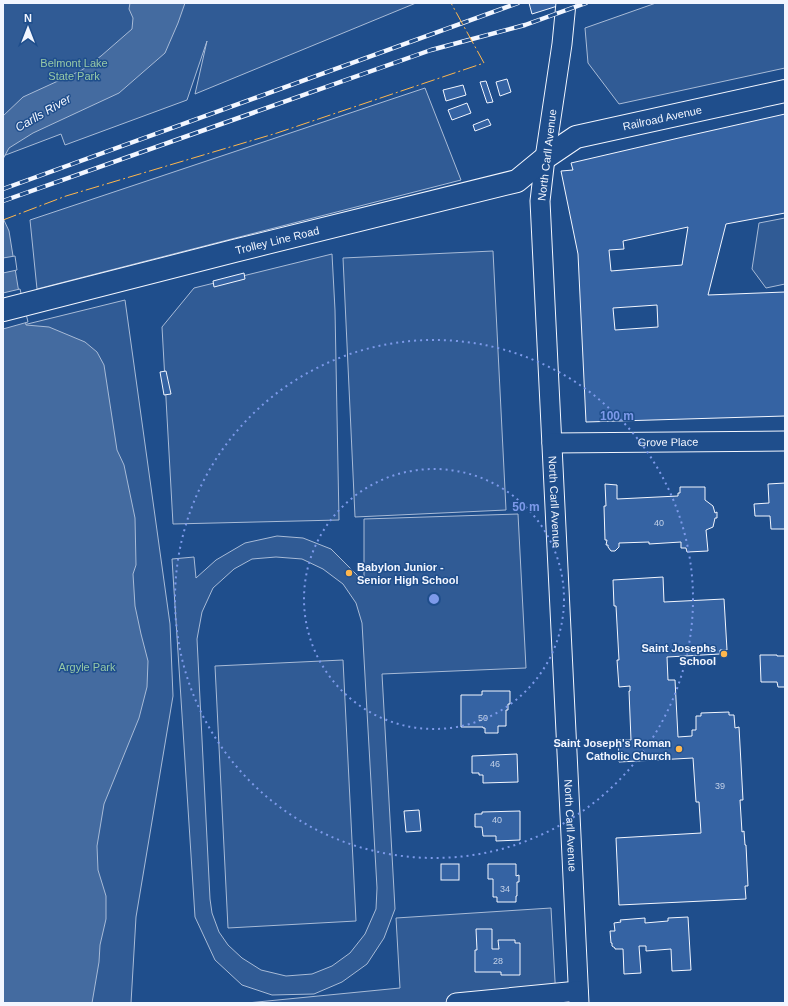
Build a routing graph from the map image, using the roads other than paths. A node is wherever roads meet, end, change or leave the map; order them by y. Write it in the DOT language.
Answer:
graph roads {
  1 [pos="566,3"];
  2 [pos="785,91"];
  3 [pos="545,158"];
  4 [pos="3,310"];
  5 [pos="785,441"];
  6 [pos="552,443"];
  7 [pos="578,997"];
  8 [pos="456,1003"];
  1 -- 3 [label="street, North Carll Avenue"];
  2 -- 3 [label="main road, Railroad Avenue"];
  3 -- 4 [label="main road, Trolley Line Road"];
  3 -- 6 [label="street, North Carll Avenue"];
  5 -- 6 [label="street, Grove Place"];
  6 -- 7 [label="street, North Carll Avenue"];
  7 -- 8 [label="street"];
}
